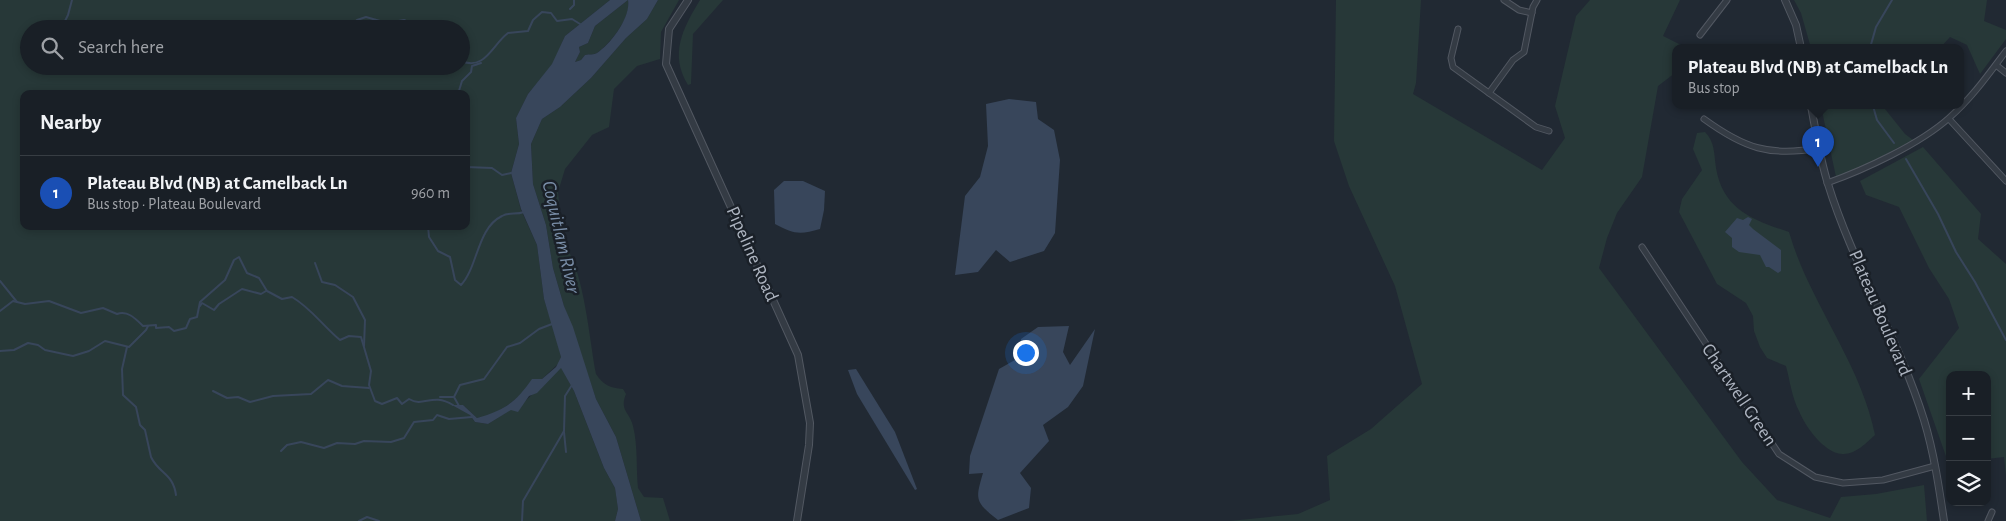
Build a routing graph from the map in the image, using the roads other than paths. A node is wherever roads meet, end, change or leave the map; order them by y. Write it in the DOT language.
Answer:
graph roads {
  1 [pos="688,0"];
  2 [pos="1504,0"];
  3 [pos="1537,0"];
  4 [pos="1726,0"];
  5 [pos="1785,0"];
  6 [pos="1532,13"];
  7 [pos="1458,29"];
  8 [pos="1700,34"];
  9 [pos="1800,44"];
  10 [pos="2006,51"];
  11 [pos="1996,65"];
  12 [pos="2006,73"];
  13 [pos="1489,94"];
  14 [pos="1964,104"];
  15 [pos="1812,109"];
  16 [pos="1959,109"];
  17 [pos="1704,119"];
  18 [pos="1949,119"];
  19 [pos="1549,131"];
  20 [pos="1819,148"];
  21 [pos="2006,180"];
  22 [pos="1828,183"];
  23 [pos="1642,247"];
  24 [pos="1935,466"];
  25 [pos="1992,512"];
  26 [pos="797,521"];
  27 [pos="1944,521"];
  28 [pos="1988,521"];
  1 -- 26 [label="street, Pipeline Road"];
  2 -- 6 [label="street"];
  3 -- 6 [label="street"];
  4 -- 8 [label="street"];
  5 -- 9 [label="street"];
  6 -- 13 [label="street"];
  7 -- 13 [label="street"];
  10 -- 11 [label="street"];
  11 -- 12 [label="street"];
  11 -- 14 [label="street"];
  13 -- 19 [label="street"];
  15 -- 20 [label="street, Plateau Boulevard"];
  16 -- 18 [label="street"];
  17 -- 20 [label="street"];
  18 -- 21 [label="street"];
  18 -- 22 [label="street"];
  20 -- 22 [label="street, Plateau Boulevard"];
  22 -- 24 [label="street, Plateau Boulevard"];
  23 -- 24 [label="street, Chartwell Green"];
  24 -- 27 [label="street, Plateau Boulevard"];
  25 -- 28 [label="street"];
}
